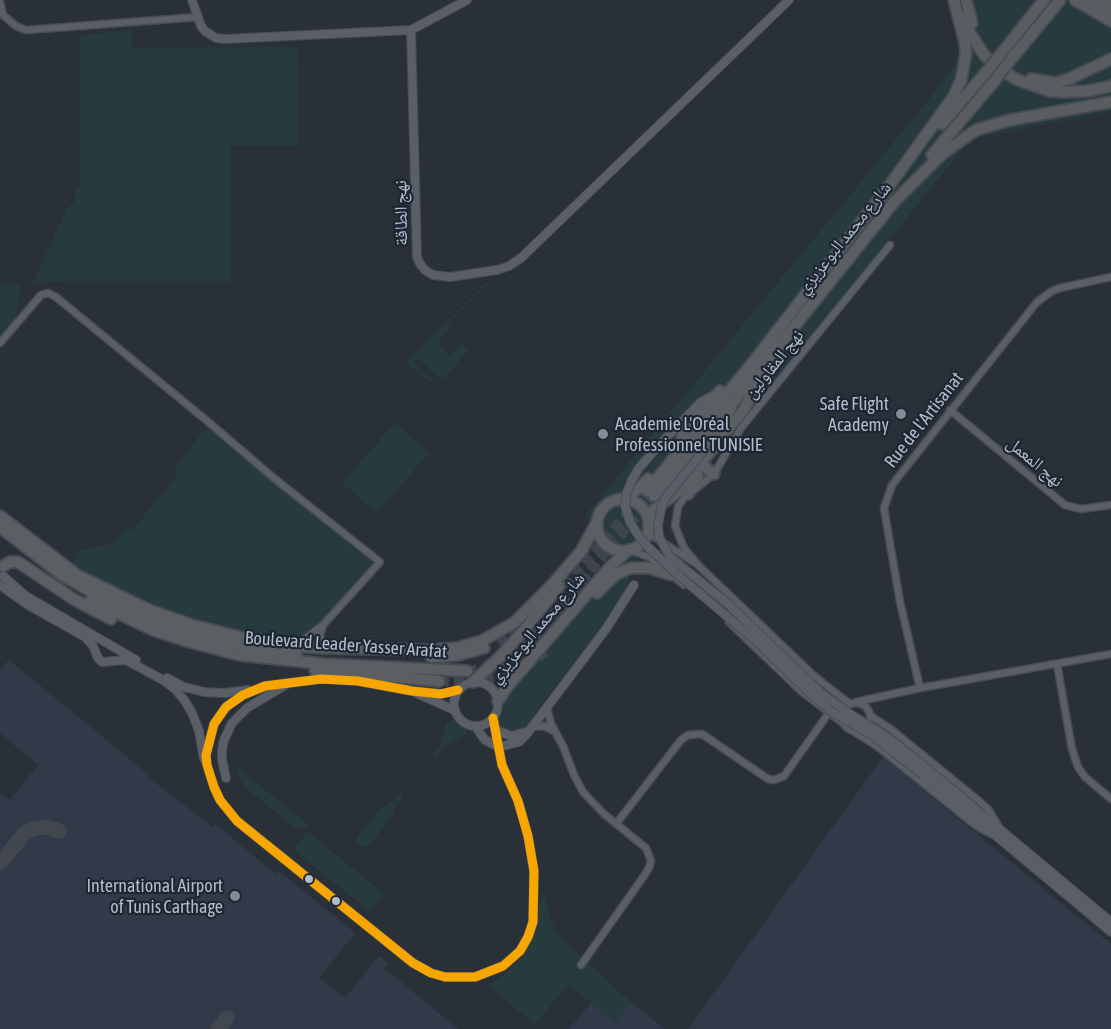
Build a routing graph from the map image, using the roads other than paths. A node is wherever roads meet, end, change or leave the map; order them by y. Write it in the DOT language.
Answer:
graph roads {
  1 [pos="192,0"];
  2 [pos="467,0"];
  3 [pos="789,0"];
  4 [pos="956,0"];
  5 [pos="966,0"];
  6 [pos="1061,0"];
  7 [pos="1075,0"];
  8 [pos="1092,0"];
  9 [pos="0,2"];
  10 [pos="1041,2"];
  11 [pos="1111,11"];
  12 [pos="198,17"];
  13 [pos="1111,21"];
  14 [pos="411,30"];
  15 [pos="1005,59"];
  16 [pos="1111,59"];
  17 [pos="992,74"];
  18 [pos="1111,86"];
  19 [pos="1111,102"];
  20 [pos="889,186"];
  21 [pos="894,202"];
  22 [pos="890,245"];
  23 [pos="1111,277"];
  24 [pos="0,343"];
  25 [pos="754,361"];
  26 [pos="754,376"];
  27 [pos="715,396"];
  28 [pos="736,399"];
  29 [pos="950,410"];
  30 [pos="700,464"];
  31 [pos="714,474"];
  32 [pos="688,494"];
  33 [pos="627,499"];
  34 [pos="1111,505"];
  35 [pos="0,516"];
  36 [pos="597,522"];
  37 [pos="0,527"];
  38 [pos="648,527"];
  39 [pos="0,536"];
  40 [pos="583,549"];
  41 [pos="629,550"];
  42 [pos="698,565"];
  43 [pos="2,571"];
  44 [pos="672,575"];
  45 [pos="0,585"];
  46 [pos="634,585"];
  47 [pos="45,611"];
  48 [pos="136,623"];
  49 [pos="323,625"];
  50 [pos="190,642"];
  51 [pos="498,642"];
  52 [pos="295,646"];
  53 [pos="324,648"];
  54 [pos="546,652"];
  55 [pos="1111,654"];
  56 [pos="1057,664"];
  57 [pos="468,671"];
  58 [pos="438,681"];
  59 [pos="291,682"];
  60 [pos="473,682"];
  61 [pos="920,688"];
  62 [pos="255,690"];
  63 [pos="458,690"];
  64 [pos="412,691"];
  65 [pos="880,695"];
  66 [pos="498,701"];
  67 [pos="853,703"];
  68 [pos="547,707"];
  69 [pos="454,710"];
  70 [pos="828,714"];
  71 [pos="870,714"];
  72 [pos="493,718"];
  73 [pos="844,724"];
  74 [pos="475,726"];
  75 [pos="532,727"];
  76 [pos="496,730"];
  77 [pos="555,731"];
  78 [pos="853,731"];
  79 [pos="499,747"];
  80 [pos="207,765"];
  81 [pos="926,772"];
  82 [pos="226,778"];
  83 [pos="1111,799"];
  84 [pos="616,824"];
  85 [pos="998,833"];
  86 [pos="1111,922"];
  87 [pos="1111,932"];
  88 [pos="581,965"];
  1 -- 12 [label="street"];
  2 -- 14 [label="street"];
  3 -- 14 [label="street, نهج الطاقة"];
  4 -- 18 [label="highway"];
  4 -- 20 [label="highway"];
  5 -- 16 [label="highway"];
  6 -- 15 [label="highway, شارع محمد البوعزيزي"];
  7 -- 13 [label="highway"];
  8 -- 11 [label="highway"];
  9 -- 12 [label="street"];
  10 -- 15 [label="highway, شارع محمد البوعزيزي"];
  12 -- 14 [label="street"];
  15 -- 17 [label="highway, شارع محمد البوعزيزي, bridge"];
  17 -- 20 [label="highway, شارع محمد البوعزيزي"];
  17 -- 21 [label="highway, شارع محمد البوعزيزي"];
  19 -- 21 [label="highway"];
  20 -- 25 [label="highway, شارع محمد البوعزيزي"];
  21 -- 26 [label="highway, شارع محمد البوعزيزي"];
  22 -- 31 [label="street, نهج المقاولين"];
  23 -- 29 [label="street, Rue de l'Artisanat"];
  24 -- 49 [label="street"];
  25 -- 27 [label="highway, شارع محمد البوعزيزي"];
  25 -- 28 [label="highway, شارع محمد البوعزيزي"];
  26 -- 28 [label="highway, شارع محمد البوعزيزي"];
  26 -- 30 [label="highway"];
  27 -- 33 [label="highway, شارع محمد البوعزيزي"];
  27 -- 81 [label="street, bridge"];
  28 -- 81 [label="street, bridge"];
  29 -- 34 [label="street, نهج المعمل"];
  29 -- 61 [label="street, Rue de l'Artisanat"];
  30 -- 31 [label="highway"];
  30 -- 32 [label="highway"];
  30 -- 38 [label="highway"];
  31 -- 32 [label="street, نهج المقاولين"];
  32 -- 42 [label="street, نهج المقاولين"];
  33 -- 36 [label="highway"];
  33 -- 38 [label="highway"];
  35 -- 52 [label="highway"];
  36 -- 40 [label="highway, شارع محمد البوعزيزي"];
  36 -- 41 [label="highway"];
  37 -- 51 [label="highway, Boulevard Leader Yasser Arafat"];
  38 -- 41 [label="highway"];
  38 -- 42 [label="street"];
  39 -- 48 [label="highway, Boulevard Leader Yasser Arafat"];
  40 -- 53 [label="highway"];
  40 -- 60 [label="highway, شارع محمد البوعزيزي"];
  41 -- 44 [label="street"];
  41 -- 66 [label="highway, شارع محمد البوعزيزي"];
  42 -- 67 [label="street"];
  43 -- 47 [label="street"];
  43 -- 48 [label="highway"];
  44 -- 54 [label="highway"];
  44 -- 70 [label="street"];
  45 -- 47 [label="street"];
  46 -- 68 [label="street"];
  47 -- 62 [label="street"];
  47 -- 80 [label="street"];
  48 -- 50 [label="highway, Boulevard Leader Yasser Arafat"];
  49 -- 52 [label="street"];
  49 -- 53 [label="street"];
  50 -- 57 [label="highway, Boulevard Leader Yasser Arafat"];
  50 -- 58 [label="highway"];
  52 -- 53 [label="highway"];
  55 -- 56 [label="street"];
  56 -- 61 [label="street"];
  56 -- 83 [label="street"];
  59 -- 62 [label="street"];
  59 -- 64 [label="street"];
  59 -- 82 [label="street"];
  60 -- 63 [label="street"];
  60 -- 66 [label="street"];
  61 -- 65 [label="street"];
  62 -- 80 [label="street"];
  63 -- 64 [label="street"];
  63 -- 69 [label="street"];
  64 -- 69 [label="street"];
  65 -- 67 [label="street"];
  65 -- 71 [label="street"];
  66 -- 72 [label="street"];
  67 -- 71 [label="street"];
  67 -- 73 [label="street"];
  68 -- 75 [label="street"];
  68 -- 77 [label="street"];
  69 -- 74 [label="street"];
  70 -- 73 [label="street"];
  70 -- 84 [label="street"];
  71 -- 78 [label="street"];
  71 -- 85 [label="street"];
  72 -- 74 [label="street"];
  72 -- 76 [label="street"];
  73 -- 78 [label="street"];
  74 -- 79 [label="street"];
  75 -- 76 [label="street"];
  75 -- 77 [label="street"];
  75 -- 79 [label="street"];
  76 -- 79 [label="street"];
  77 -- 84 [label="street"];
  78 -- 85 [label="street"];
  79 -- 80 [label="street"];
  81 -- 85 [label="street"];
  84 -- 88 [label="street"];
  85 -- 86 [label="street"];
  85 -- 87 [label="street"];
}
